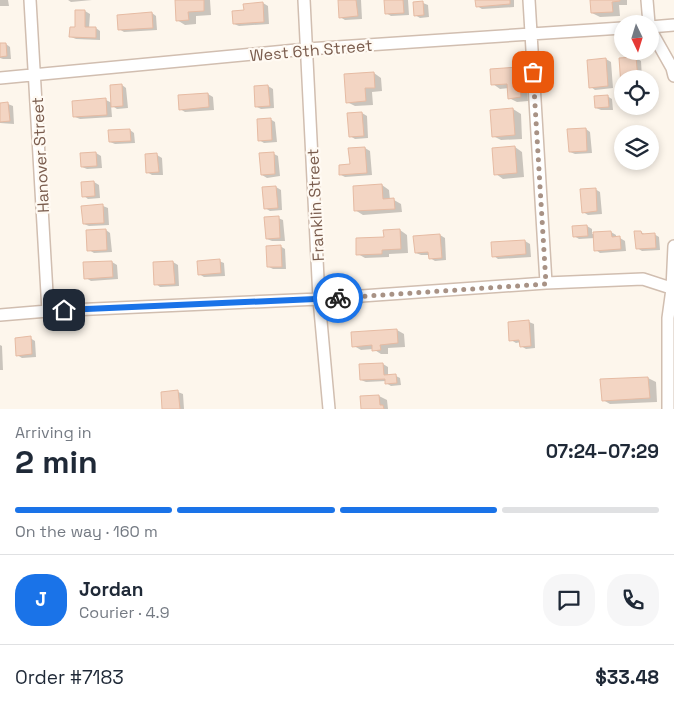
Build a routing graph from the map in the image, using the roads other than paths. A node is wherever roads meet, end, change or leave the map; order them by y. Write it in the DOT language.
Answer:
graph roads {
  1 [pos="30,0"];
  2 [pos="304,0"];
  3 [pos="529,0"];
  4 [pos="647,0"];
  5 [pos="649,15"];
  6 [pos="674,25"];
  7 [pos="659,26"];
  8 [pos="614,29"];
  9 [pos="531,34"];
  10 [pos="659,43"];
  11 [pos="307,49"];
  12 [pos="35,76"];
  13 [pos="674,76"];
  14 [pos="0,78"];
  15 [pos="674,246"];
  16 [pos="546,284"];
  17 [pos="673,289"];
  18 [pos="320,299"];
  19 [pos="48,311"];
  20 [pos="0,314"];
  21 [pos="329,409"];
  22 [pos="668,409"];
  1 -- 12 [label="street, Hanover Street"];
  2 -- 11 [label="street, Franklin Street"];
  3 -- 9 [label="street"];
  4 -- 5 [label="street"];
  6 -- 7 [label="street"];
  8 -- 9 [label="street, West 6th Street"];
  9 -- 11 [label="street, West 6th Street"];
  9 -- 16 [label="street"];
  10 -- 13 [label="street"];
  11 -- 12 [label="street, West 6th Street"];
  11 -- 18 [label="street, Franklin Street"];
  12 -- 14 [label="street, West 6th Street"];
  12 -- 19 [label="street, Hanover Street"];
  15 -- 17 [label="street"];
  16 -- 17 [label="street"];
  16 -- 18 [label="street"];
  17 -- 22 [label="street"];
  18 -- 19 [label="street"];
  18 -- 21 [label="street, Franklin Street"];
  19 -- 20 [label="street"];
}
